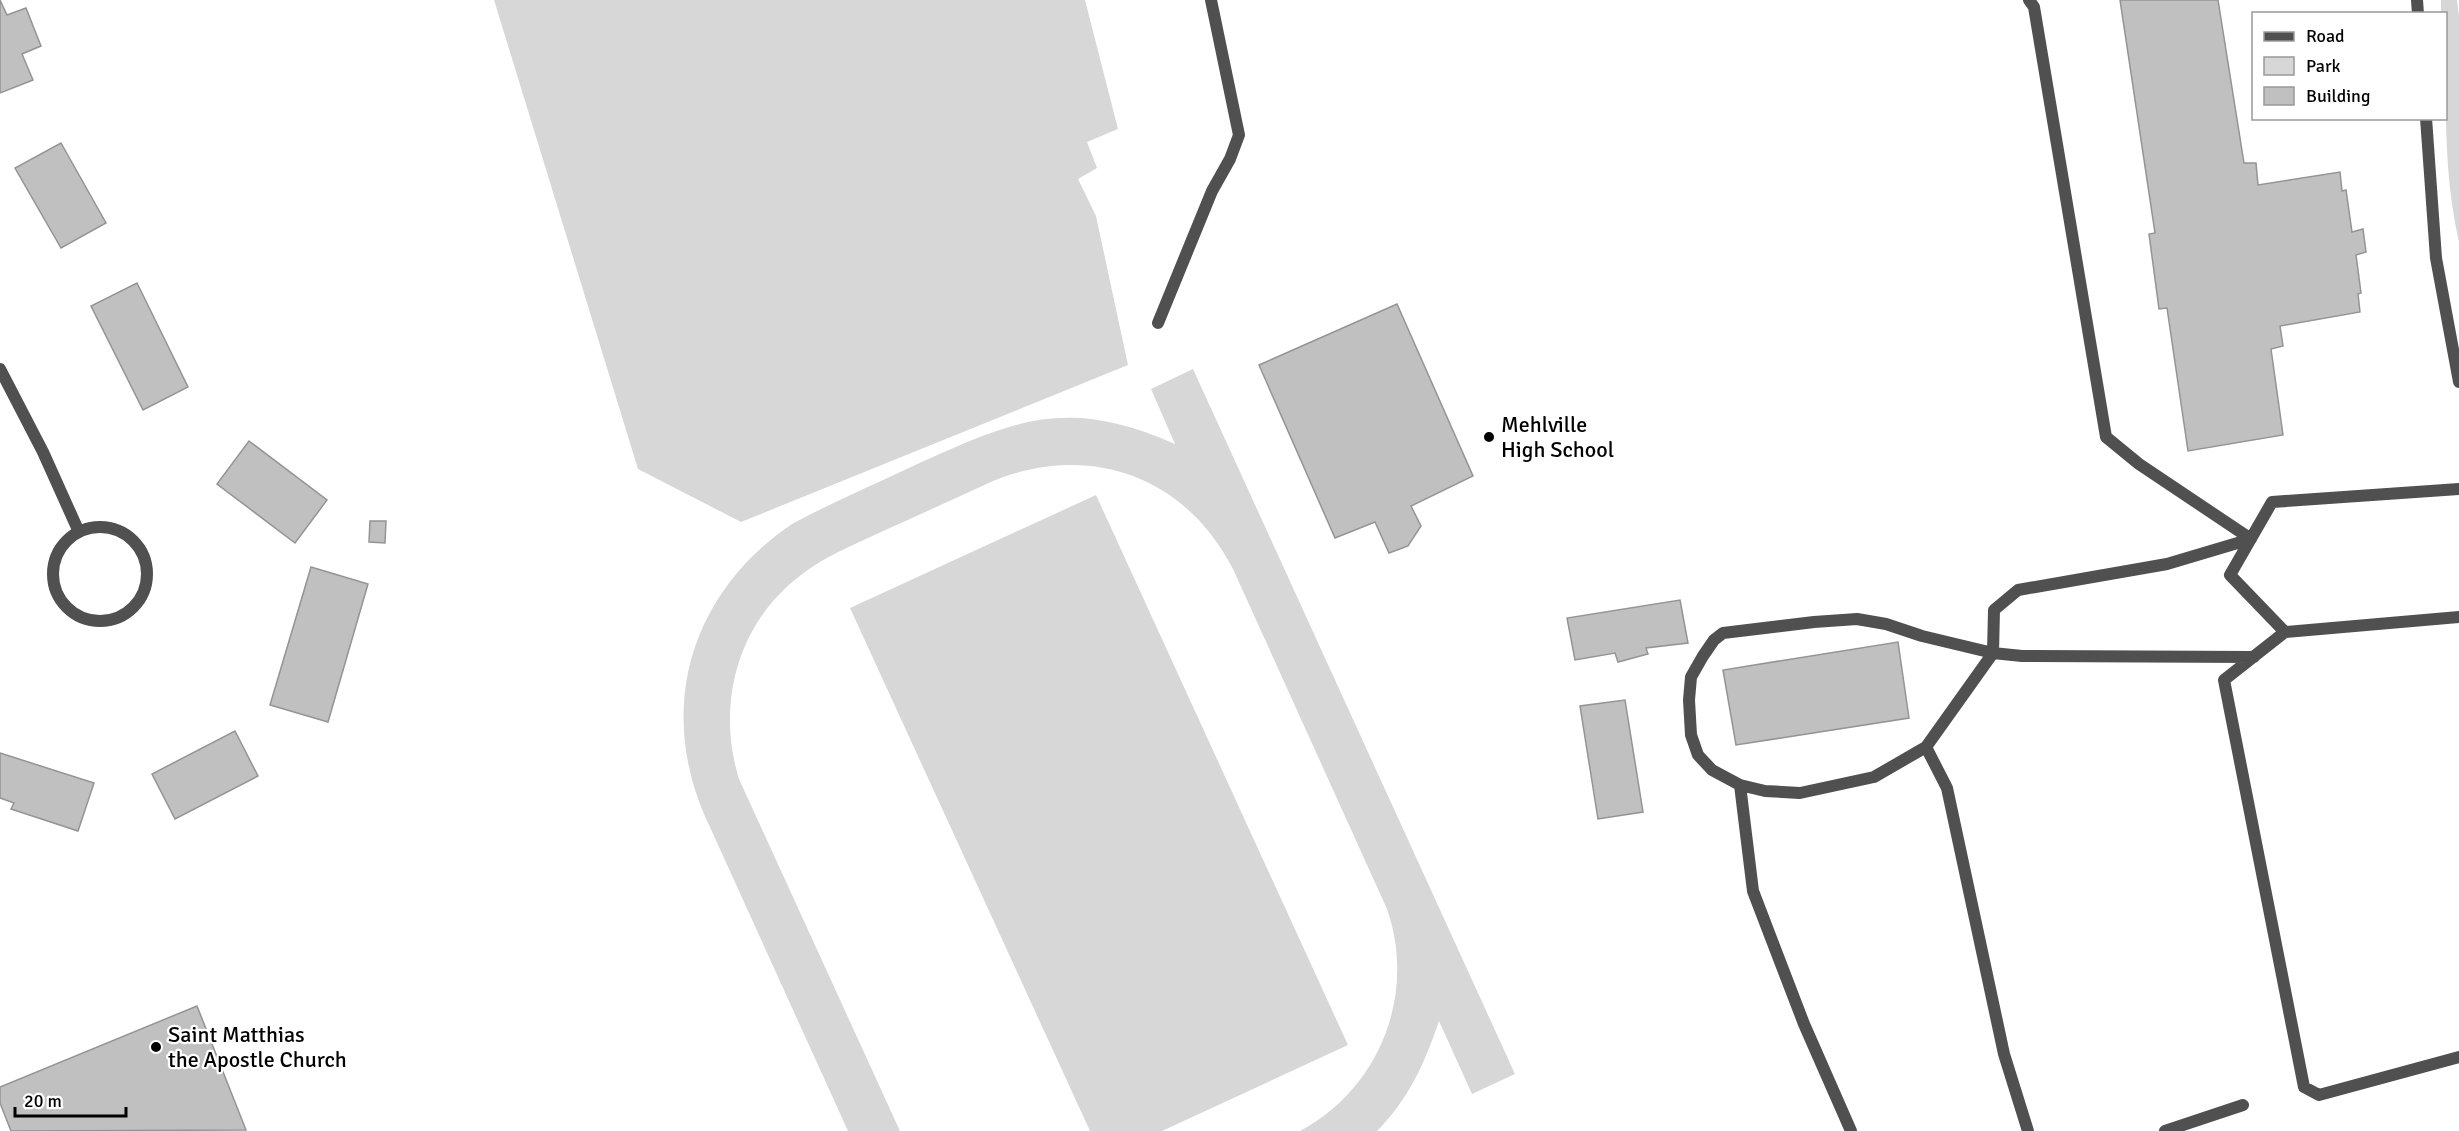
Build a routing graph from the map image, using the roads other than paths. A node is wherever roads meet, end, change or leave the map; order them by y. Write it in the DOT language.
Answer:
graph roads {
  1 [pos="1211,0"];
  2 [pos="2029,0"];
  3 [pos="2426,120"];
  4 [pos="1158,323"];
  5 [pos="0,369"];
  6 [pos="2459,382"];
  7 [pos="2459,489"];
  8 [pos="79,532"];
  9 [pos="2251,539"];
  10 [pos="2459,617"];
  11 [pos="2285,632"];
  12 [pos="1993,653"];
  13 [pos="2254,657"];
  14 [pos="1926,747"];
  15 [pos="1740,785"];
  16 [pos="2459,1057"];
  17 [pos="2243,1105"];
  18 [pos="1851,1131"];
  19 [pos="2028,1131"];
  20 [pos="2165,1131"];
  1 -- 4 [label="street"];
  2 -- 9 [label="street"];
  3 -- 6 [label="street"];
  5 -- 8 [label="street"];
  7 -- 9 [label="street"];
  8 -- 8 [label="street"];
  9 -- 11 [label="street"];
  9 -- 12 [label="street"];
  10 -- 11 [label="street"];
  11 -- 13 [label="street"];
  12 -- 13 [label="street"];
  12 -- 14 [label="street"];
  12 -- 15 [label="street"];
  13 -- 16 [label="street"];
  14 -- 15 [label="street"];
  14 -- 19 [label="street"];
  15 -- 18 [label="street"];
  17 -- 20 [label="street"];
}
